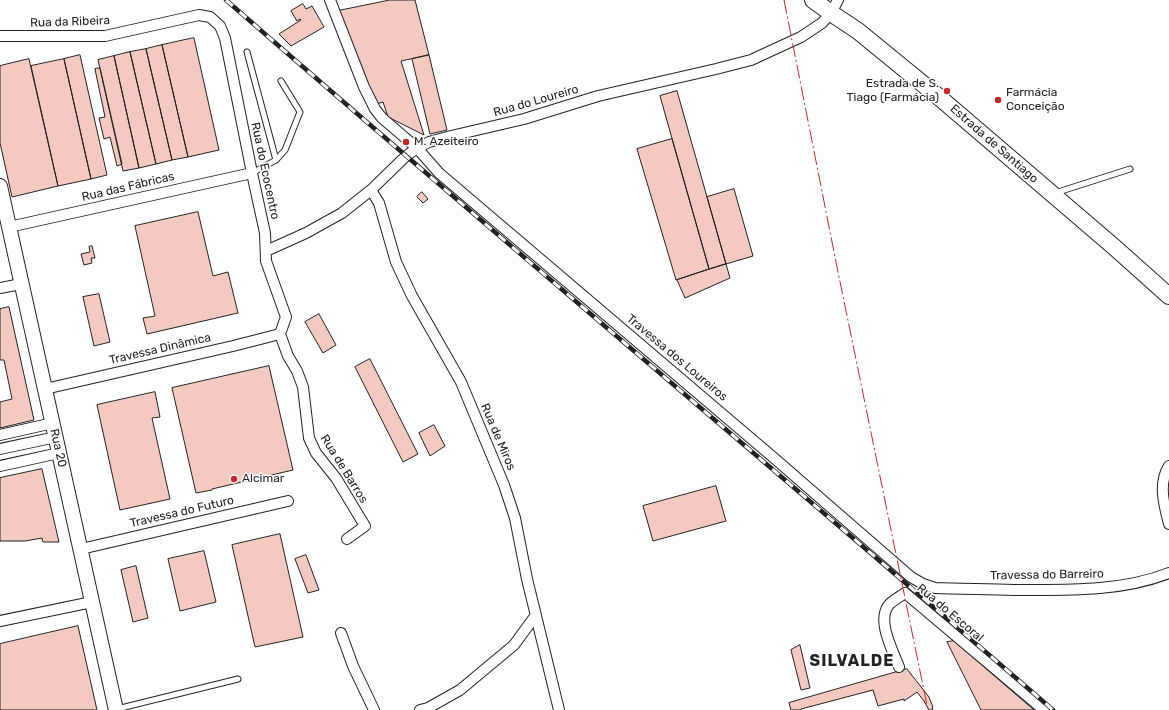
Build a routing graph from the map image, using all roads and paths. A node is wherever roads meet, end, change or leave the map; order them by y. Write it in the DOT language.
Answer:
graph roads {
  1 [pos="330,0"];
  2 [pos="813,0"];
  3 [pos="835,7"];
  4 [pos="210,17"];
  5 [pos="0,36"];
  6 [pos="247,52"];
  7 [pos="280,81"];
  8 [pos="417,148"];
  9 [pos="276,160"];
  10 [pos="1130,169"];
  11 [pos="252,173"];
  12 [pos="0,186"];
  13 [pos="371,190"];
  14 [pos="1052,194"];
  15 [pos="9,227"];
  16 [pos="266,251"];
  17 [pos="21,284"];
  18 [pos="0,288"];
  19 [pos="1169,296"];
  20 [pos="280,334"];
  21 [pos="45,389"];
  22 [pos="54,430"];
  23 [pos="0,435"];
  24 [pos="0,449"];
  25 [pos="59,453"];
  26 [pos="0,466"];
  27 [pos="1169,466"];
  28 [pos="288,501"];
  29 [pos="1169,524"];
  30 [pos="347,539"];
  31 [pos="81,549"];
  32 [pos="1169,573"];
  33 [pos="923,584"];
  34 [pos="92,602"];
  35 [pos="536,615"];
  36 [pos="0,621"];
  37 [pos="341,633"];
  38 [pos="899,667"];
  39 [pos="238,679"];
  40 [pos="116,710"];
  41 [pos="374,710"];
  42 [pos="420,710"];
  43 [pos="559,710"];
  44 [pos="1044,710"];
  1 -- 8 [label="street, Travessa dos Loureiros"];
  2 -- 3 [label="main road, Estrada de Santiago"];
  3 -- 8 [label="street, Rua do Loureiro"];
  3 -- 14 [label="main road, Estrada de Santiago"];
  4 -- 5 [label="street, Rua da Ribeira"];
  4 -- 11 [label="street, Rua do Ecocentro"];
  6 -- 9 [label="lane"];
  7 -- 9 [label="lane"];
  8 -- 13 [label="street, Rua do Loureiro"];
  8 -- 33 [label="street, Travessa dos Loureiros"];
  9 -- 11 [label="lane"];
  10 -- 14 [label="lane"];
  11 -- 15 [label="street, Rua das Fábricas"];
  11 -- 16 [label="street, Rua do Ecocentro"];
  12 -- 15 [label="main road, Rua 20"];
  13 -- 16 [label="street, Rua do Loureiro"];
  13 -- 35 [label="street, Rua de Miros"];
  14 -- 19 [label="main road, Estrada de Santiago"];
  15 -- 17 [label="main road, Rua 20"];
  16 -- 20 [label="street, Rua do Ecocentro"];
  17 -- 18 [label="street"];
  17 -- 21 [label="main road, Rua 20"];
  20 -- 21 [label="street, Travessa Dinâmica"];
  20 -- 30 [label="street, Rua de Barros"];
  21 -- 22 [label="main road, Rua 20"];
  22 -- 23 [label="street"];
  22 -- 24 [label="street"];
  22 -- 25 [label="main road, Rua 20"];
  25 -- 26 [label="street"];
  25 -- 31 [label="main road, Rua 20"];
  27 -- 29 [label="street"];
  28 -- 31 [label="street, Travessa do Futuro"];
  31 -- 34 [label="main road, Rua 20"];
  32 -- 33 [label="street, Travessa do Barreiro"];
  34 -- 36 [label="street"];
  34 -- 40 [label="main road, Rua 20"];
  35 -- 42 [label="street"];
  35 -- 43 [label="street, Rua de Miros"];
  37 -- 41 [label="street"];
  38 -- 44 [label="street, Rua do Escoral"];
  39 -- 40 [label="lane"];
}
